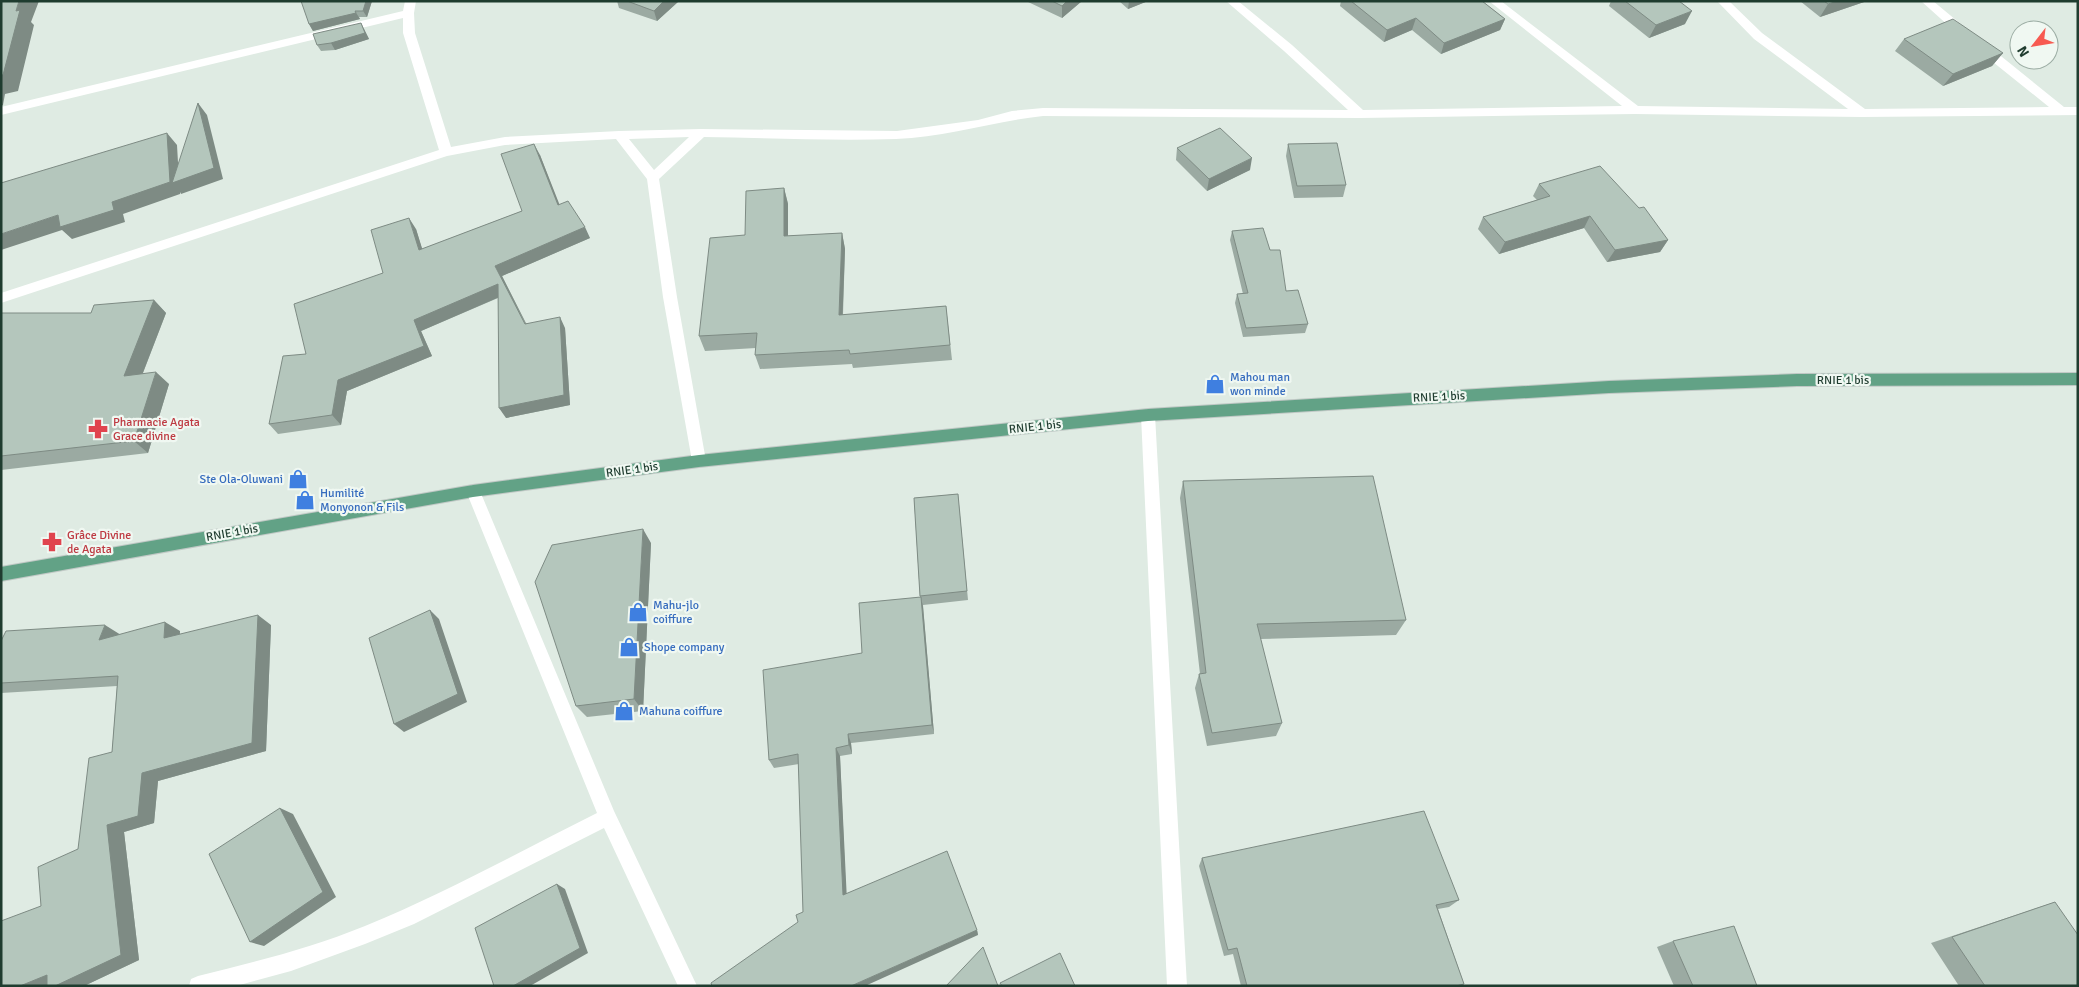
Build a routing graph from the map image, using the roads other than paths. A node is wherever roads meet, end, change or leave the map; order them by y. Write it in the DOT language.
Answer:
graph roads {
  1 [pos="1231,1"];
  2 [pos="1494,1"];
  3 [pos="1722,1"];
  4 [pos="1926,1"];
  5 [pos="409,7"];
  6 [pos="1635,110"];
  7 [pos="2060,111"];
  8 [pos="2078,111"];
  9 [pos="1,112"];
  10 [pos="1862,113"];
  11 [pos="1360,114"];
  12 [pos="701,133"];
  13 [pos="619,135"];
  14 [pos="446,152"];
  15 [pos="653,178"];
  16 [pos="1,298"];
  17 [pos="2078,379"];
  18 [pos="1148,415"];
  19 [pos="699,461"];
  20 [pos="472,491"];
  21 [pos="1,574"];
  22 [pos="608,817"];
  23 [pos="198,986"];
  24 [pos="688,986"];
  25 [pos="1177,986"];
  1 -- 11 [label="street"];
  2 -- 6 [label="street"];
  3 -- 10 [label="street"];
  4 -- 7 [label="street"];
  5 -- 9 [label="street"];
  5 -- 14 [label="street"];
  6 -- 10 [label="street"];
  6 -- 11 [label="street"];
  7 -- 8 [label="street"];
  7 -- 10 [label="street"];
  11 -- 12 [label="street"];
  12 -- 13 [label="street"];
  12 -- 15 [label="street"];
  13 -- 14 [label="street"];
  13 -- 15 [label="street"];
  14 -- 16 [label="street"];
  15 -- 19 [label="street"];
  17 -- 18 [label="main road, RNIE 1 bis"];
  18 -- 19 [label="main road, RNIE 1 bis"];
  18 -- 25 [label="street"];
  19 -- 20 [label="main road, RNIE 1 bis"];
  20 -- 21 [label="main road, RNIE 1 bis"];
  20 -- 22 [label="street"];
  22 -- 23 [label="street"];
  22 -- 24 [label="street"];
}
